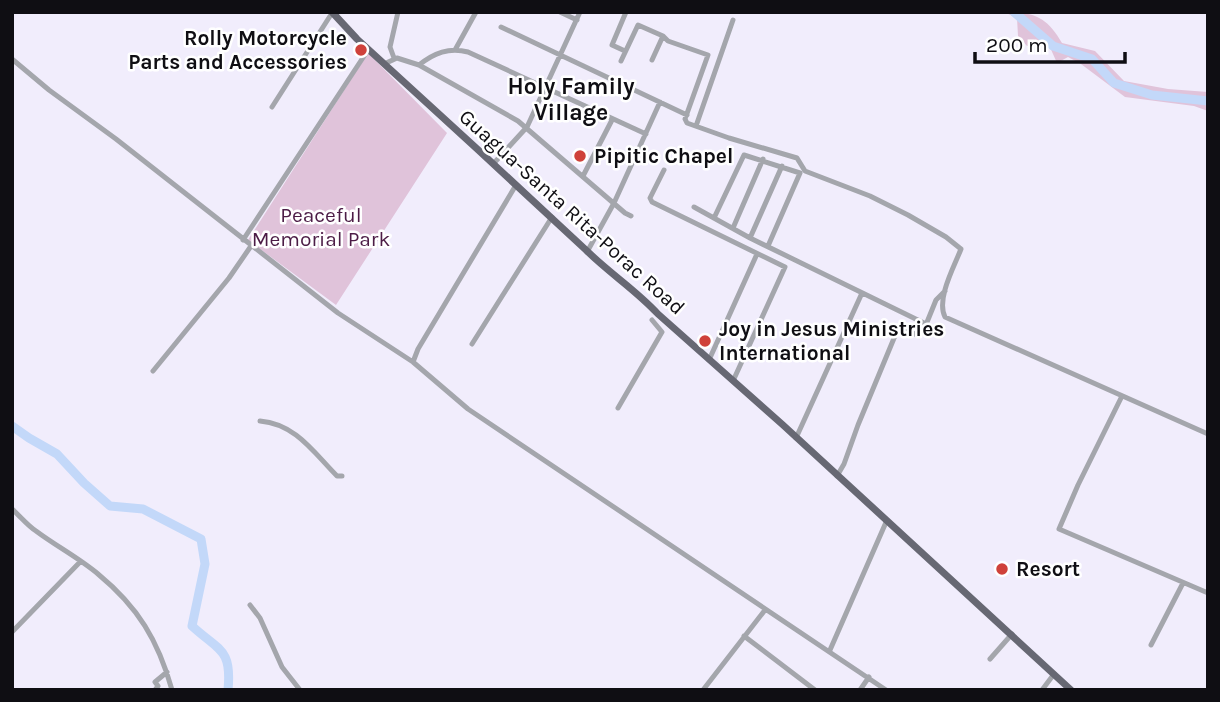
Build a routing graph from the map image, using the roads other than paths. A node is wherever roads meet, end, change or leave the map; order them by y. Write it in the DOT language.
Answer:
graph roads {
  1 [pos="332,12"];
  2 [pos="398,12"];
  3 [pos="476,12"];
  4 [pos="560,12"];
  5 [pos="580,12"];
  6 [pos="626,12"];
  7 [pos="577,20"];
  8 [pos="733,20"];
  9 [pos="501,27"];
  10 [pos="663,36"];
  11 [pos="368,50"];
  12 [pos="455,50"];
  13 [pos="625,51"];
  14 [pos="562,55"];
  15 [pos="394,58"];
  16 [pos="12,59"];
  17 [pos="652,60"];
  18 [pos="621,61"];
  19 [pos="384,64"];
  20 [pos="419,65"];
  21 [pos="546,89"];
  22 [pos="660,102"];
  23 [pos="272,107"];
  24 [pos="687,115"];
  25 [pos="612,120"];
  26 [pos="696,126"];
  27 [pos="527,127"];
  28 [pos="646,134"];
  29 [pos="763,159"];
  30 [pos="494,163"];
  31 [pos="782,166"];
  32 [pos="664,170"];
  33 [pos="583,176"];
  34 [pos="516,185"];
  35 [pos="614,203"];
  36 [pos="694,207"];
  37 [pos="631,216"];
  38 [pos="552,217"];
  39 [pos="714,218"];
  40 [pos="733,228"];
  41 [pos="751,238"];
  42 [pos="243,240"];
  43 [pos="251,246"];
  44 [pos="768,246"];
  45 [pos="587,252"];
  46 [pos="757,254"];
  47 [pos="946,291"];
  48 [pos="862,293"];
  49 [pos="933,308"];
  50 [pos="942,309"];
  51 [pos="652,320"];
  52 [pos="928,326"];
  53 [pos="472,344"];
  54 [pos="709,359"];
  55 [pos="413,362"];
  56 [pos="153,371"];
  57 [pos="733,381"];
  58 [pos="1122,396"];
  59 [pos="618,408"];
  60 [pos="260,421"];
  61 [pos="1208,434"];
  62 [pos="796,438"];
  63 [pos="342,476"];
  64 [pos="837,476"];
  65 [pos="12,509"];
  66 [pos="887,520"];
  67 [pos="80,562"];
  68 [pos="1182,583"];
  69 [pos="1208,593"];
  70 [pos="250,605"];
  71 [pos="765,610"];
  72 [pos="12,632"];
  73 [pos="1012,634"];
  74 [pos="744,636"];
  75 [pos="1151,645"];
  76 [pos="830,650"];
  77 [pos="990,659"];
  78 [pos="167,672"];
  79 [pos="1055,674"];
  80 [pos="869,677"];
  81 [pos="155,690"];
  82 [pos="172,690"];
  83 [pos="300,690"];
  84 [pos="703,690"];
  85 [pos="815,690"];
  86 [pos="860,690"];
  87 [pos="886,690"];
  88 [pos="1042,690"];
  89 [pos="1072,690"];
  1 -- 11 [label="main road, Guagua-Santa Rita-Porac Road"];
  1 -- 23 [label="street"];
  2 -- 15 [label="street"];
  3 -- 12 [label="street"];
  4 -- 7 [label="street"];
  5 -- 7 [label="street"];
  6 -- 13 [label="street"];
  7 -- 14 [label="street"];
  8 -- 26 [label="street"];
  9 -- 14 [label="street"];
  10 -- 13 [label="street"];
  10 -- 17 [label="street"];
  10 -- 24 [label="street"];
  11 -- 19 [label="main road, Guagua-Santa Rita-Porac Road"];
  11 -- 42 [label="street"];
  12 -- 20 [label="street"];
  12 -- 21 [label="street"];
  13 -- 18 [label="street"];
  14 -- 21 [label="street"];
  14 -- 22 [label="street"];
  15 -- 19 [label="street"];
  15 -- 20 [label="street"];
  16 -- 42 [label="street"];
  19 -- 30 [label="main road, Guagua-Santa Rita-Porac Road"];
  20 -- 27 [label="street"];
  21 -- 25 [label="street"];
  21 -- 27 [label="street"];
  22 -- 24 [label="street"];
  22 -- 28 [label="street"];
  24 -- 26 [label="street"];
  25 -- 28 [label="street"];
  25 -- 33 [label="street"];
  26 -- 47 [label="street"];
  27 -- 30 [label="street"];
  27 -- 33 [label="street"];
  28 -- 35 [label="street"];
  29 -- 31 [label="street"];
  29 -- 39 [label="street"];
  29 -- 40 [label="street"];
  30 -- 34 [label="main road, Guagua-Santa Rita-Porac Road"];
  31 -- 41 [label="street"];
  31 -- 44 [label="street"];
  32 -- 46 [label="street"];
  33 -- 35 [label="street"];
  34 -- 38 [label="main road, Guagua-Santa Rita-Porac Road"];
  34 -- 55 [label="street"];
  35 -- 37 [label="street"];
  35 -- 45 [label="street"];
  36 -- 39 [label="street"];
  38 -- 45 [label="main road, Guagua-Santa Rita-Porac Road"];
  38 -- 53 [label="street"];
  39 -- 40 [label="street"];
  40 -- 41 [label="street"];
  41 -- 44 [label="street"];
  42 -- 43 [label="street"];
  43 -- 55 [label="street"];
  43 -- 56 [label="street"];
  44 -- 48 [label="street"];
  45 -- 54 [label="main road, Guagua-Santa Rita-Porac Road"];
  46 -- 54 [label="street"];
  46 -- 57 [label="street"];
  47 -- 49 [label="street"];
  47 -- 50 [label="street"];
  48 -- 52 [label="street"];
  48 -- 62 [label="street"];
  49 -- 50 [label="street"];
  49 -- 52 [label="street"];
  50 -- 58 [label="street"];
  51 -- 59 [label="street"];
  52 -- 64 [label="street"];
  54 -- 57 [label="main road, Guagua-Santa Rita-Porac Road"];
  55 -- 71 [label="street"];
  57 -- 62 [label="main road, Guagua-Santa Rita-Porac Road"];
  58 -- 61 [label="street"];
  58 -- 68 [label="street"];
  60 -- 63 [label="street"];
  62 -- 64 [label="main road, Guagua-Santa Rita-Porac Road"];
  64 -- 66 [label="main road, Guagua-Santa Rita-Porac Road"];
  65 -- 67 [label="street"];
  66 -- 73 [label="main road, Guagua-Santa Rita-Porac Road"];
  66 -- 76 [label="street"];
  67 -- 72 [label="street"];
  67 -- 78 [label="street"];
  68 -- 69 [label="street"];
  68 -- 75 [label="street"];
  70 -- 83 [label="street"];
  71 -- 74 [label="street"];
  71 -- 76 [label="street"];
  73 -- 77 [label="street"];
  73 -- 79 [label="main road, Guagua-Santa Rita-Porac Road"];
  74 -- 84 [label="street"];
  74 -- 85 [label="street"];
  76 -- 80 [label="street"];
  78 -- 81 [label="street"];
  78 -- 82 [label="street"];
  79 -- 88 [label="street"];
  79 -- 89 [label="main road, Guagua-Santa Rita-Porac Road"];
  80 -- 86 [label="street"];
  80 -- 87 [label="street"];
}
